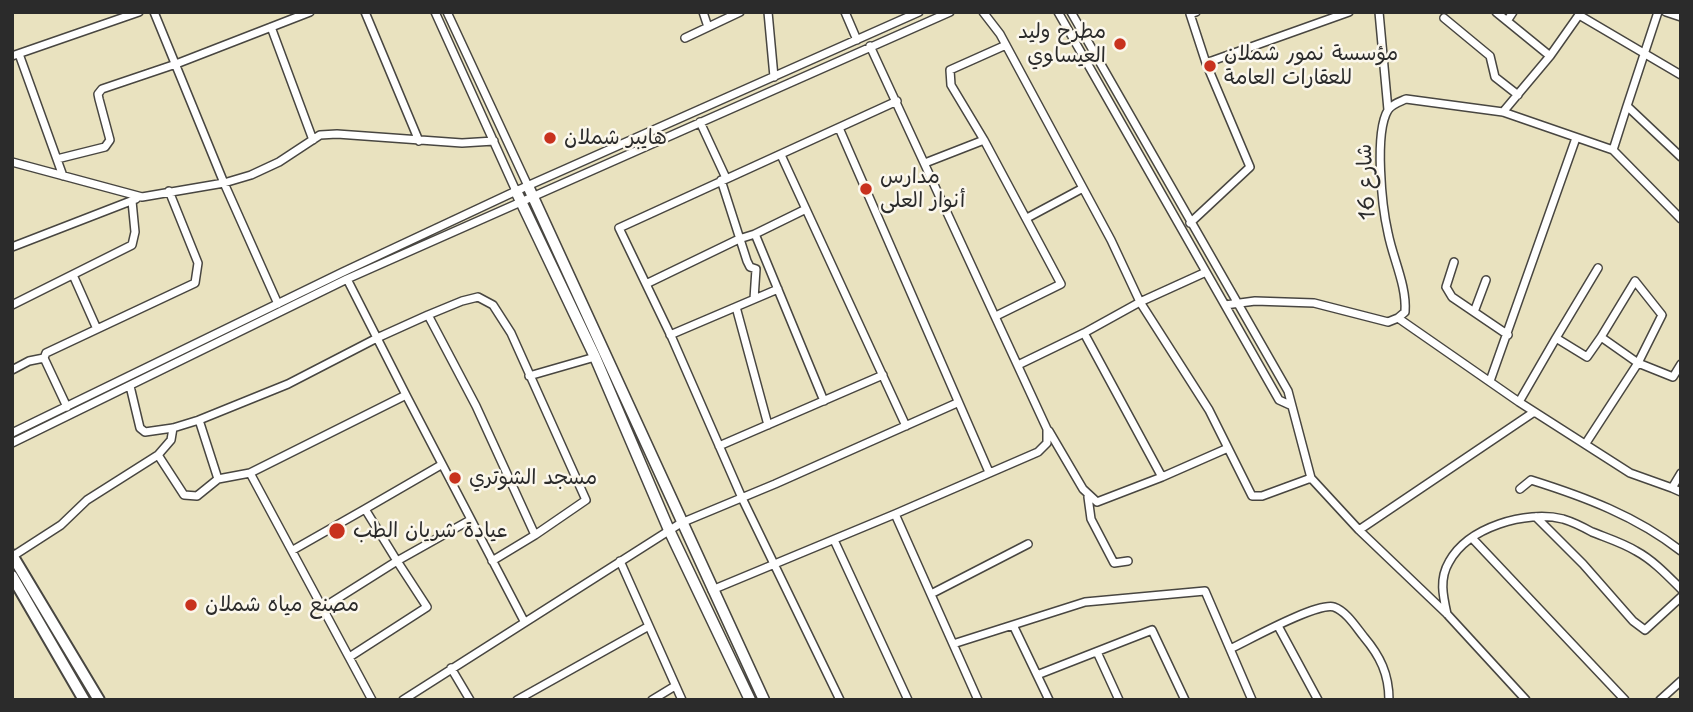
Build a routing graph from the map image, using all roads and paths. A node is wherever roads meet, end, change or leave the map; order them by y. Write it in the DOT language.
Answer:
graph roads {
  1 [pos="139,12"];
  2 [pos="154,12"];
  3 [pos="310,12"];
  4 [pos="365,12"];
  5 [pos="435,12"];
  6 [pos="447,12"];
  7 [pos="703,12"];
  8 [pos="740,12"];
  9 [pos="768,12"];
  10 [pos="845,12"];
  11 [pos="919,12"];
  12 [pos="950,12"];
  13 [pos="983,12"];
  14 [pos="1058,12"];
  15 [pos="1071,12"];
  16 [pos="1349,12"];
  17 [pos="1379,12"];
  18 [pos="1496,12"];
  19 [pos="1513,12"];
  20 [pos="1658,12"];
  21 [pos="1666,12"];
  22 [pos="1192,13"];
  23 [pos="1580,14"];
  24 [pos="1681,17"];
  25 [pos="1444,18"];
  26 [pos="1507,21"];
  27 [pos="271,27"];
  28 [pos="708,27"];
  29 [pos="685,38"];
  30 [pos="858,40"];
  31 [pos="1006,45"];
  32 [pos="870,46"];
  33 [pos="1644,54"];
  34 [pos="16,55"];
  35 [pos="1550,56"];
  36 [pos="1206,63"];
  37 [pos="176,64"];
  38 [pos="1681,75"];
  39 [pos="775,77"];
  40 [pos="1518,95"];
  41 [pos="897,102"];
  42 [pos="1627,106"];
  43 [pos="1388,110"];
  44 [pos="1503,112"];
  45 [pos="700,122"];
  46 [pos="839,128"];
  47 [pos="1576,138"];
  48 [pos="313,140"];
  49 [pos="984,140"];
  50 [pos="419,141"];
  51 [pos="494,141"];
  52 [pos="1613,150"];
  53 [pos="781,155"];
  54 [pos="1681,157"];
  55 [pos="57,159"];
  56 [pos="12,162"];
  57 [pos="925,163"];
  58 [pos="64,176"];
  59 [pos="723,179"];
  60 [pos="224,183"];
  61 [pos="528,186"];
  62 [pos="1083,188"];
  63 [pos="169,191"];
  64 [pos="516,191"];
  65 [pos="142,197"];
  66 [pos="533,197"];
  67 [pos="132,201"];
  68 [pos="522,202"];
  69 [pos="806,209"];
  70 [pos="1027,218"];
  71 [pos="1681,219"];
  72 [pos="1190,223"];
  73 [pos="755,234"];
  74 [pos="739,239"];
  75 [pos="12,247"];
  76 [pos="1454,262"];
  77 [pos="1598,268"];
  78 [pos="1206,272"];
  79 [pos="73,275"];
  80 [pos="347,279"];
  81 [pos="1486,280"];
  82 [pos="646,284"];
  83 [pos="778,289"];
  84 [pos="754,299"];
  85 [pos="1140,302"];
  86 [pos="1236,303"];
  87 [pos="278,304"];
  88 [pos="12,305"];
  89 [pos="1225,305"];
  90 [pos="736,307"];
  91 [pos="1474,312"];
  92 [pos="428,315"];
  93 [pos="996,316"];
  94 [pos="1398,318"];
  95 [pos="97,329"];
  96 [pos="1084,333"];
  97 [pos="670,335"];
  98 [pos="1508,335"];
  99 [pos="1601,337"];
  100 [pos="377,338"];
  101 [pos="1556,338"];
  102 [pos="594,357"];
  103 [pos="44,358"];
  104 [pos="1638,363"];
  105 [pos="1681,364"];
  106 [pos="1018,365"];
  107 [pos="12,370"];
  108 [pos="883,375"];
  109 [pos="529,376"];
  110 [pos="1490,381"];
  111 [pos="130,386"];
  112 [pos="406,395"];
  113 [pos="824,401"];
  114 [pos="1519,402"];
  115 [pos="957,403"];
  116 [pos="1290,405"];
  117 [pos="67,407"];
  118 [pos="1534,412"];
  119 [pos="199,420"];
  120 [pos="768,425"];
  121 [pos="906,426"];
  122 [pos="173,428"];
  123 [pos="1047,429"];
  124 [pos="12,433"];
  125 [pos="12,443"];
  126 [pos="1586,443"];
  127 [pos="719,446"];
  128 [pos="1228,448"];
  129 [pos="158,455"];
  130 [pos="441,466"];
  131 [pos="989,472"];
  132 [pos="250,473"];
  133 [pos="1681,473"];
  134 [pos="1162,477"];
  135 [pos="1311,478"];
  136 [pos="218,479"];
  137 [pos="1672,488"];
  138 [pos="1520,489"];
  139 [pos="1681,492"];
  140 [pos="1088,497"];
  141 [pos="742,498"];
  142 [pos="365,509"];
  143 [pos="895,514"];
  144 [pos="1536,517"];
  145 [pos="470,520"];
  146 [pos="681,523"];
  147 [pos="669,530"];
  148 [pos="1359,530"];
  149 [pos="534,536"];
  150 [pos="1472,538"];
  151 [pos="834,540"];
  152 [pos="1028,544"];
  153 [pos="293,550"];
  154 [pos="1681,551"];
  155 [pos="13,555"];
  156 [pos="397,561"];
  157 [pos="492,561"];
  158 [pos="620,561"];
  159 [pos="1128,561"];
  160 [pos="775,564"];
  161 [pos="12,576"];
  162 [pos="1681,589"];
  163 [pos="712,590"];
  164 [pos="931,594"];
  165 [pos="1681,597"];
  166 [pos="324,607"];
  167 [pos="1447,614"];
  168 [pos="524,621"];
  169 [pos="1013,625"];
  170 [pos="649,626"];
  171 [pos="1278,626"];
  172 [pos="953,644"];
  173 [pos="1230,649"];
  174 [pos="1097,652"];
  175 [pos="351,656"];
  176 [pos="451,668"];
  177 [pos="1037,675"];
  178 [pos="1681,681"];
  179 [pos="675,686"];
  180 [pos="82,699"];
  181 [pos="99,700"];
  182 [pos="372,700"];
  183 [pos="403,700"];
  184 [pos="470,700"];
  185 [pos="517,700"];
  186 [pos="652,700"];
  187 [pos="682,700"];
  188 [pos="750,700"];
  189 [pos="764,700"];
  190 [pos="840,700"];
  191 [pos="908,700"];
  192 [pos="978,700"];
  193 [pos="1049,700"];
  194 [pos="1119,700"];
  195 [pos="1185,700"];
  196 [pos="1252,700"];
  197 [pos="1318,700"];
  198 [pos="1389,700"];
  199 [pos="1526,700"];
  200 [pos="1625,700"];
  201 [pos="1660,700"];
  1 -- 34 [label="street"];
  2 -- 37 [label="street"];
  3 -- 27 [label="street"];
  4 -- 50 [label="street"];
  5 -- 51 [label="street"];
  6 -- 61 [label="street"];
  7 -- 28 [label="street"];
  8 -- 28 [label="street"];
  9 -- 39 [label="street"];
  10 -- 30 [label="street"];
  11 -- 30 [label="street"];
  12 -- 32 [label="street"];
  13 -- 31 [label="street"];
  14 -- 78 [label="street"];
  15 -- 72 [label="street"];
  16 -- 36 [label="street"];
  17 -- 43 [label="street, شارع 16"];
  18 -- 26 [label="street"];
  19 -- 26 [label="street"];
  20 -- 33 [label="street"];
  21 -- 24 [label="street"];
  22 -- 36 [label="street"];
  23 -- 33 [label="street"];
  23 -- 35 [label="street"];
  25 -- 40 [label="street"];
  26 -- 35 [label="street"];
  27 -- 37 [label="street"];
  27 -- 48 [label="street"];
  28 -- 29 [label="street"];
  30 -- 39 [label="street"];
  31 -- 49 [label="street"];
  31 -- 62 [label="street"];
  32 -- 41 [label="street"];
  32 -- 45 [label="street"];
  33 -- 38 [label="street"];
  33 -- 42 [label="street"];
  34 -- 55 [label="street"];
  35 -- 40 [label="street"];
  36 -- 72 [label="street"];
  37 -- 55 [label="street"];
  37 -- 60 [label="street"];
  39 -- 61 [label="street"];
  40 -- 44 [label="street"];
  41 -- 46 [label="street"];
  41 -- 57 [label="street"];
  42 -- 52 [label="street"];
  42 -- 54 [label="street"];
  43 -- 44 [label="street"];
  43 -- 94 [label="street, شارع 16"];
  44 -- 47 [label="street"];
  45 -- 59 [label="street"];
  45 -- 66 [label="street"];
  46 -- 53 [label="street"];
  46 -- 115 [label="street"];
  47 -- 52 [label="street"];
  47 -- 98 [label="street"];
  48 -- 50 [label="street"];
  48 -- 60 [label="street"];
  49 -- 57 [label="street"];
  49 -- 70 [label="street"];
  50 -- 51 [label="street"];
  51 -- 64 [label="street"];
  52 -- 71 [label="street"];
  53 -- 59 [label="street"];
  53 -- 69 [label="street"];
  55 -- 58 [label="street"];
  56 -- 58 [label="street"];
  57 -- 93 [label="street"];
  58 -- 65 [label="street"];
  59 -- 74 [label="street"];
  59 -- 82 [label="street"];
  60 -- 63 [label="street"];
  60 -- 87 [label="street"];
  61 -- 64 [label="street"];
  61 -- 66 [label="street"];
  62 -- 70 [label="street"];
  62 -- 85 [label="street"];
  63 -- 65 [label="street"];
  63 -- 95 [label="street"];
  64 -- 68 [label="street"];
  64 -- 87 [label="street"];
  65 -- 67 [label="street"];
  66 -- 68 [label="street"];
  66 -- 146 [label="street"];
  67 -- 75 [label="street"];
  67 -- 79 [label="street"];
  68 -- 80 [label="street"];
  68 -- 102 [label="street"];
  69 -- 73 [label="street"];
  69 -- 108 [label="street"];
  70 -- 93 [label="street"];
  72 -- 86 [label="street"];
  73 -- 74 [label="street"];
  73 -- 83 [label="street"];
  74 -- 82 [label="street"];
  74 -- 84 [label="street"];
  76 -- 91 [label="street"];
  77 -- 101 [label="street"];
  78 -- 85 [label="street"];
  78 -- 89 [label="street"];
  79 -- 88 [label="street"];
  79 -- 95 [label="street"];
  80 -- 100 [label="street"];
  80 -- 111 [label="street"];
  81 -- 91 [label="street"];
  82 -- 97 [label="street"];
  83 -- 84 [label="street"];
  83 -- 113 [label="street"];
  84 -- 90 [label="street"];
  85 -- 96 [label="street"];
  85 -- 128 [label="street"];
  86 -- 89 [label="street"];
  86 -- 94 [label="street"];
  86 -- 116 [label="street"];
  87 -- 117 [label="street"];
  89 -- 116 [label="street"];
  90 -- 97 [label="street"];
  90 -- 120 [label="street"];
  91 -- 98 [label="street"];
  92 -- 100 [label="street"];
  92 -- 109 [label="street"];
  92 -- 149 [label="street"];
  93 -- 106 [label="street"];
  94 -- 110 [label="street"];
  95 -- 103 [label="street"];
  96 -- 106 [label="street"];
  96 -- 134 [label="street"];
  97 -- 127 [label="street"];
  98 -- 110 [label="street"];
  99 -- 101 [label="street"];
  99 -- 104 [label="street"];
  99 -- 104 [label="street"];
  100 -- 112 [label="street"];
  100 -- 119 [label="street"];
  101 -- 114 [label="street"];
  102 -- 109 [label="street"];
  102 -- 147 [label="street"];
  103 -- 107 [label="street"];
  103 -- 117 [label="street"];
  104 -- 105 [label="street"];
  104 -- 126 [label="street"];
  106 -- 123 [label="street"];
  108 -- 113 [label="street"];
  108 -- 121 [label="street"];
  109 -- 149 [label="street"];
  110 -- 114 [label="street"];
  111 -- 122 [label="street"];
  111 -- 125 [label="street"];
  112 -- 130 [label="street"];
  112 -- 132 [label="street"];
  113 -- 120 [label="street"];
  114 -- 118 [label="street"];
  115 -- 121 [label="street"];
  115 -- 131 [label="street"];
  116 -- 135 [label="street"];
  117 -- 124 [label="street"];
  118 -- 126 [label="street"];
  118 -- 148 [label="street"];
  119 -- 122 [label="street"];
  119 -- 136 [label="street"];
  120 -- 127 [label="street"];
  121 -- 141 [label="street"];
  122 -- 129 [label="street"];
  123 -- 131 [label="street"];
  123 -- 140 [label="street"];
  126 -- 137 [label="street"];
  127 -- 141 [label="street"];
  128 -- 134 [label="street"];
  128 -- 135 [label="street"];
  129 -- 136 [label="street"];
  129 -- 155 [label="street"];
  130 -- 142 [label="street"];
  130 -- 145 [label="street"];
  131 -- 143 [label="street"];
  132 -- 136 [label="street"];
  132 -- 153 [label="street"];
  133 -- 137 [label="street"];
  134 -- 140 [label="street"];
  135 -- 148 [label="street"];
  137 -- 139 [label="street"];
  138 -- 154 [label="street"];
  140 -- 159 [label="street"];
  141 -- 146 [label="street"];
  141 -- 160 [label="street"];
  142 -- 153 [label="street"];
  142 -- 156 [label="street"];
  143 -- 151 [label="street"];
  143 -- 164 [label="street"];
  144 -- 150 [label="street"];
  144 -- 162 [label="street"];
  144 -- 165 [label="street"];
  145 -- 156 [label="street"];
  145 -- 157 [label="street"];
  146 -- 147 [label="street"];
  146 -- 163 [label="street"];
  147 -- 158 [label="street"];
  147 -- 188 [label="street"];
  148 -- 167 [label="street"];
  149 -- 157 [label="street"];
  150 -- 167 [label="street"];
  150 -- 200 [label="street"];
  151 -- 160 [label="street"];
  151 -- 191 [label="street"];
  152 -- 164 [label="street"];
  153 -- 166 [label="street"];
  155 -- 181 [label="main road"];
  156 -- 166 [label="street"];
  156 -- 175 [label="street"];
  157 -- 168 [label="street"];
  158 -- 168 [label="street"];
  158 -- 170 [label="street"];
  160 -- 163 [label="street"];
  160 -- 190 [label="street"];
  161 -- 180 [label="main road"];
  163 -- 189 [label="street"];
  164 -- 172 [label="street"];
  166 -- 175 [label="street"];
  167 -- 199 [label="street"];
  168 -- 176 [label="street"];
  169 -- 172 [label="street"];
  169 -- 173 [label="street"];
  169 -- 177 [label="street"];
  170 -- 179 [label="street"];
  170 -- 185 [label="street"];
  171 -- 173 [label="street"];
  171 -- 197 [label="street"];
  171 -- 198 [label="street"];
  172 -- 192 [label="street"];
  173 -- 196 [label="street"];
  174 -- 177 [label="street"];
  174 -- 194 [label="street"];
  174 -- 195 [label="street"];
  175 -- 182 [label="street"];
  176 -- 183 [label="street"];
  176 -- 184 [label="street"];
  177 -- 193 [label="street"];
  178 -- 201 [label="street"];
  179 -- 186 [label="street"];
  179 -- 187 [label="street"];
}
